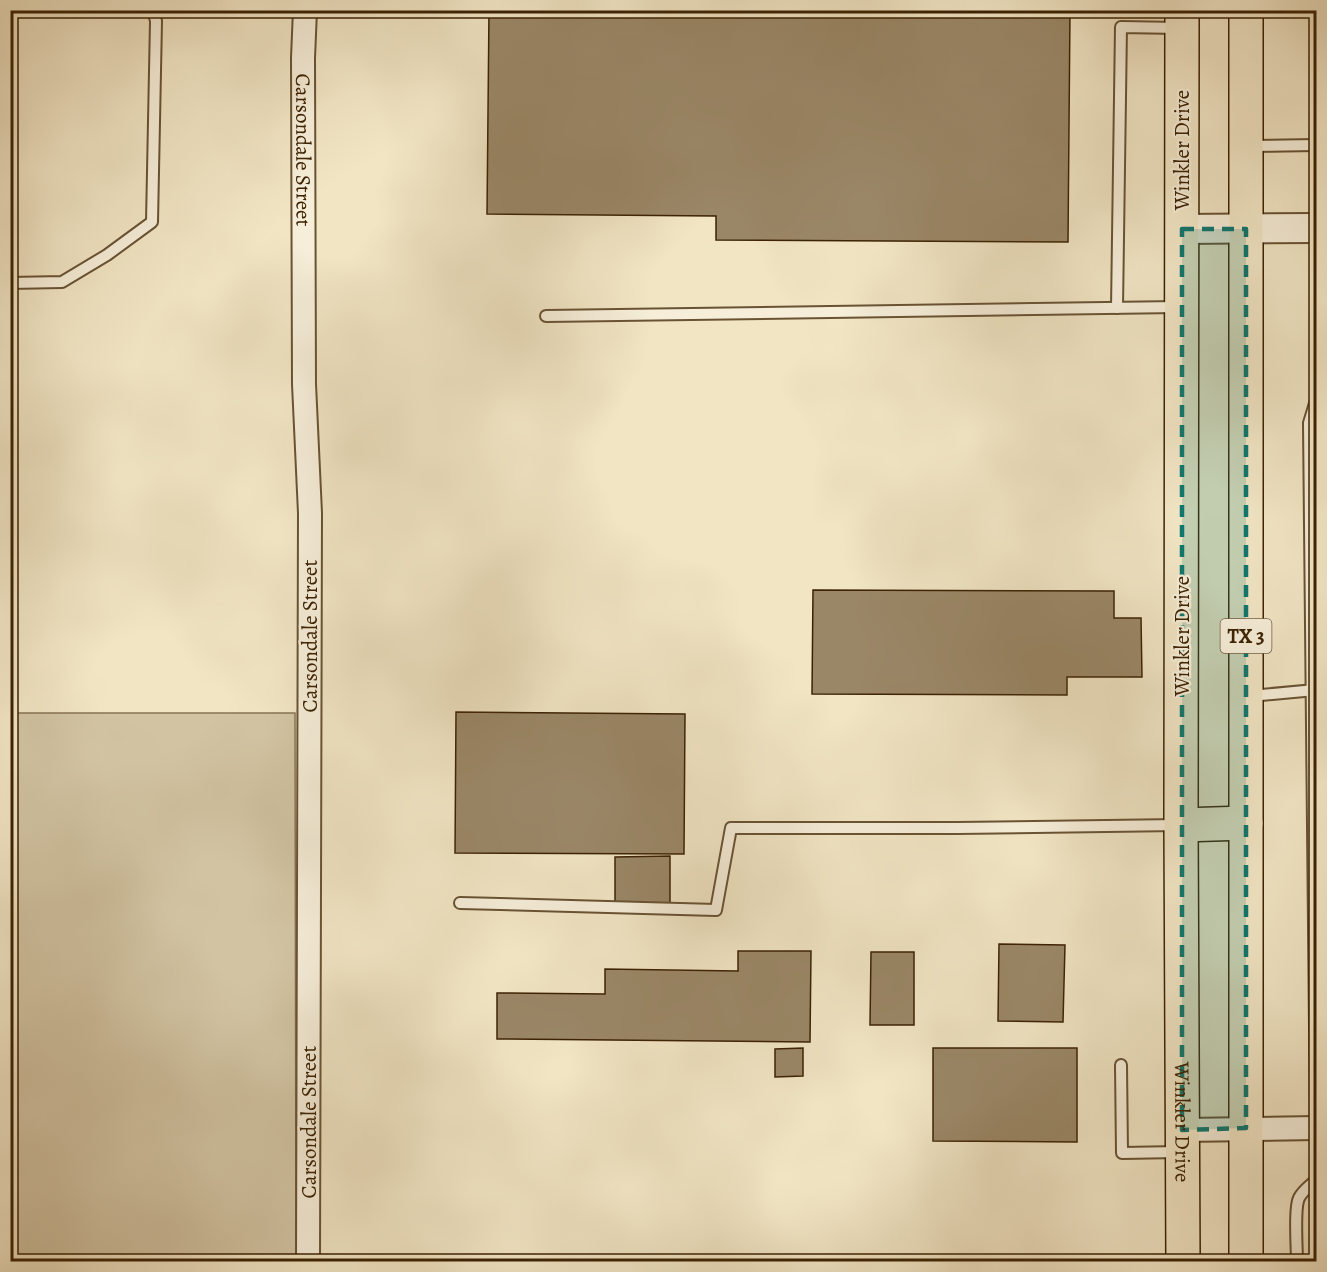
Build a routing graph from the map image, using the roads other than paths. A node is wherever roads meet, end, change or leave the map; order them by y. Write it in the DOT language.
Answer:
graph roads {
  1 [pos="153,10"];
  2 [pos="305,10"];
  3 [pos="1246,10"];
  4 [pos="1182,19"];
  5 [pos="1317,145"];
  6 [pos="1246,146"];
  7 [pos="1317,228"];
  8 [pos="1182,229"];
  9 [pos="1246,229"];
  10 [pos="10,283"];
  11 [pos="1182,307"];
  12 [pos="1117,308"];
  13 [pos="546,316"];
  14 [pos="1317,400"];
  15 [pos="1313,690"];
  16 [pos="1246,696"];
  17 [pos="1246,823"];
  18 [pos="1181,825"];
  19 [pos="460,903"];
  20 [pos="1121,1065"];
  21 [pos="1246,1128"];
  22 [pos="1316,1128"];
  23 [pos="1182,1141"];
  24 [pos="1317,1180"];
  25 [pos="308,1262"];
  26 [pos="1183,1262"];
  27 [pos="1246,1262"];
  28 [pos="1297,1262"];
  1 -- 10 [label="lane"];
  2 -- 25 [label="street, Carsondale Street"];
  3 -- 6 [label="main road, TX 3"];
  4 -- 8 [label="main road, Winkler Drive"];
  4 -- 12 [label="lane"];
  5 -- 6 [label="lane"];
  6 -- 9 [label="main road, TX 3"];
  7 -- 9 [label="street"];
  8 -- 9 [label="street"];
  8 -- 11 [label="main road, Winkler Drive"];
  9 -- 16 [label="main road, TX 3"];
  11 -- 12 [label="lane"];
  11 -- 18 [label="main road, Winkler Drive"];
  12 -- 13 [label="lane"];
  14 -- 15 [label="lane"];
  15 -- 16 [label="lane"];
  15 -- 22 [label="lane"];
  16 -- 17 [label="main road, TX 3"];
  17 -- 18 [label="main road"];
  17 -- 21 [label="main road, TX 3"];
  18 -- 19 [label="lane"];
  18 -- 23 [label="main road, Winkler Drive"];
  20 -- 23 [label="lane"];
  21 -- 22 [label="street"];
  21 -- 23 [label="street"];
  21 -- 27 [label="main road, TX 3"];
  23 -- 26 [label="main road, Winkler Drive"];
  24 -- 28 [label="lane"];
}
